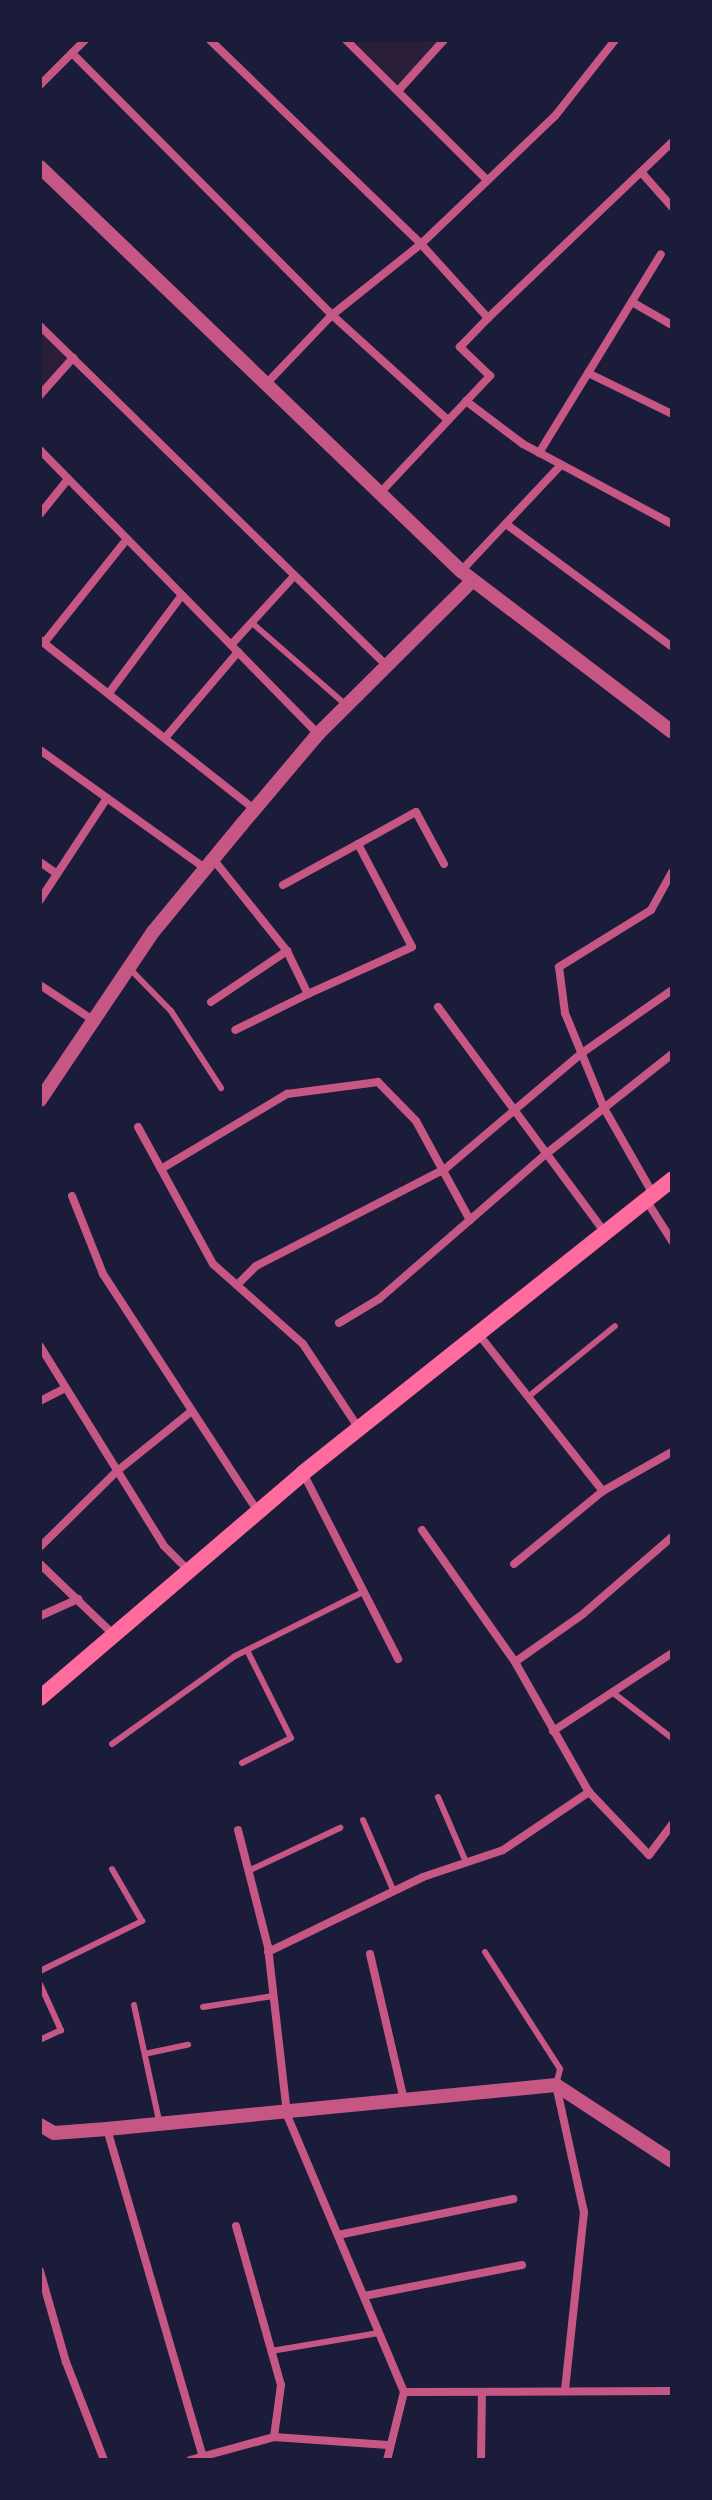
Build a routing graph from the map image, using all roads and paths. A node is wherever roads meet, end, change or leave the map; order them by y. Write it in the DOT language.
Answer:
graph roads {
  1 [pos="85,40"];
  2 [pos="210,40"];
  3 [pos="346,40"];
  4 [pos="444,40"];
  5 [pos="615,40"];
  6 [pos="72,53"];
  7 [pos="40,85"];
  8 [pos="398,91"];
  9 [pos="672,142"];
  10 [pos="40,167"];
  11 [pos="641,172"];
  12 [pos="485,178"];
  13 [pos="672,207"];
  14 [pos="421,244"];
  15 [pos="661,254"];
  16 [pos="632,302"];
  17 [pos="332,315"];
  18 [pos="488,318"];
  19 [pos="672,325"];
  20 [pos="40,326"];
  21 [pos="73,358"];
  22 [pos="588,373"];
  23 [pos="266,384"];
  24 [pos="40,395"];
  25 [pos="466,401"];
  26 [pos="672,414"];
  27 [pos="448,420"];
  28 [pos="40,450"];
  29 [pos="539,453"];
  30 [pos="561,465"];
  31 [pos="68,479"];
  32 [pos="380,493"];
  33 [pos="40,514"];
  34 [pos="506,524"];
  35 [pos="672,524"];
  36 [pos="127,539"];
  37 [pos="294,576"];
  38 [pos="467,576"];
  39 [pos="182,595"];
  40 [pos="251,622"];
  41 [pos="42,642"];
  42 [pos="672,647"];
  43 [pos="234,648"];
  44 [pos="387,666"];
  45 [pos="109,693"];
  46 [pos="348,705"];
  47 [pos="671,730"];
  48 [pos="318,734"];
  49 [pos="165,738"];
  50 [pos="40,750"];
  51 [pos="107,798"];
  52 [pos="254,809"];
  53 [pos="358,844"];
  54 [pos="40,862"];
  55 [pos="209,864"];
  56 [pos="444,864"];
  57 [pos="672,872"];
  58 [pos="57,874"];
  59 [pos="283,885"];
  60 [pos="40,900"];
  61 [pos="287,951"];
  62 [pos="130,969"];
  63 [pos="40,985"];
  64 [pos="672,990"];
  65 [pos="308,994"];
  66 [pos="211,1002"];
  67 [pos="438,1007"];
  68 [pos="97,1022"];
  69 [pos="235,1030"];
  70 [pos="582,1053"];
  71 [pos="672,1054"];
  72 [pos="221,1088"];
  73 [pos="40,1100"];
  74 [pos="604,1108"];
  75 [pos="513,1112"];
  76 [pos="138,1127"];
  77 [pos="546,1154"];
  78 [pos="161,1169"];
  79 [pos="445,1169"];
  80 [pos="672,1179"];
  81 [pos="72,1196"];
  82 [pos="650,1196"];
  83 [pos="470,1220"];
  84 [pos="605,1233"];
  85 [pos="672,1241"];
  86 [pos="237,1285"];
  87 [pos="339,1323"];
  88 [pos="615,1326"];
  89 [pos="480,1336"];
  90 [pos="40,1346"];
  91 [pos="65,1388"];
  92 [pos="528,1397"];
  93 [pos="40,1401"];
  94 [pos="192,1411"];
  95 [pos="360,1430"];
  96 [pos="672,1452"];
  97 [pos="116,1472"];
  98 [pos="303,1473"];
  99 [pos="603,1491"];
  100 [pos="258,1512"];
  101 [pos="422,1530"];
  102 [pos="672,1537"];
  103 [pos="40,1547"];
  104 [pos="40,1564"];
  105 [pos="514,1564"];
  106 [pos="189,1571"];
  107 [pos="363,1592"];
  108 [pos="78,1599"];
  109 [pos="40,1616"];
  110 [pos="114,1635"];
  111 [pos="247,1650"];
  112 [pos="672,1653"];
  113 [pos="398,1659"];
  114 [pos="515,1662"];
  115 [pos="612,1692"];
  116 [pos="40,1698"];
  117 [pos="553,1731"];
  118 [pos="672,1738"];
  119 [pos="112,1744"];
  120 [pos="242,1763"];
  121 [pos="589,1792"];
  122 [pos="438,1797"];
  123 [pos="363,1820"];
  124 [pos="672,1824"];
  125 [pos="340,1828"];
  126 [pos="238,1830"];
  127 [pos="466,1862"];
  128 [pos="112,1869"];
  129 [pos="248,1871"];
  130 [pos="394,1892"];
  131 [pos="268,1952"];
  132 [pos="485,1952"];
  133 [pos="370,1954"];
  134 [pos="40,1971"];
  135 [pos="40,1984"];
  136 [pos="273,1996"];
  137 [pos="134,2005"];
  138 [pos="203,2007"];
  139 [pos="40,2040"];
  140 [pos="188,2045"];
  141 [pos="149,2053"];
  142 [pos="556,2085"];
  143 [pos="404,2100"];
  144 [pos="287,2115"];
  145 [pos="40,2125"];
  146 [pos="160,2125"];
  147 [pos="107,2129"];
  148 [pos="672,2161"];
  149 [pos="513,2199"];
  150 [pos="236,2226"];
  151 [pos="338,2235"];
  152 [pos="522,2265"];
  153 [pos="40,2271"];
  154 [pos="364,2296"];
  155 [pos="379,2333"];
  156 [pos="271,2351"];
  157 [pos="565,2391"];
  158 [pos="672,2391"];
  159 [pos="404,2392"];
  160 [pos="482,2392"];
  161 [pos="274,2437"];
  162 [pos="388,2445"];
  163 [pos="203,2458"];
  164 [pos="104,2460"];
  165 [pos="190,2460"];
  166 [pos="387,2460"];
  167 [pos="481,2460"];
  1 -- 6 [label="street"];
  2 -- 14 [label="street"];
  3 -- 8 [label="street"];
  4 -- 8 [label="street"];
  5 -- 12 [label="street"];
  6 -- 7 [label="street"];
  6 -- 17 [label="street"];
  8 -- 12 [label="street"];
  9 -- 11 [label="street"];
  10 -- 23 [label="street"];
  11 -- 13 [label="street"];
  11 -- 18 [label="street"];
  12 -- 14 [label="street"];
  14 -- 17 [label="street"];
  14 -- 18 [label="street"];
  15 -- 16 [label="street"];
  16 -- 19 [label="street"];
  16 -- 22 [label="street"];
  17 -- 23 [label="street"];
  17 -- 27 [label="street"];
  18 -- 25 [label="street"];
  20 -- 21 [label="street"];
  21 -- 24 [label="street"];
  21 -- 37 [label="street"];
  22 -- 26 [label="street"];
  22 -- 29 [label="street"];
  23 -- 32 [label="street"];
  25 -- 27 [label="street"];
  25 -- 29 [label="street"];
  27 -- 32 [label="street"];
  28 -- 31 [label="street"];
  29 -- 30 [label="street"];
  30 -- 34 [label="street"];
  30 -- 35 [label="street"];
  31 -- 33 [label="street"];
  31 -- 36 [label="street"];
  32 -- 38 [label="street"];
  34 -- 38 [label="street"];
  34 -- 42 [label="street"];
  36 -- 39 [label="street"];
  36 -- 41 [label="street"];
  37 -- 40 [label="street"];
  37 -- 44 [label="street"];
  38 -- 44 [label="street"];
  38 -- 47 [label="street"];
  39 -- 43 [label="street"];
  39 -- 45 [label="street"];
  40 -- 43 [label="street"];
  40 -- 46 [label="lane"];
  41 -- 45 [label="street"];
  43 -- 48 [label="street"];
  43 -- 49 [label="street"];
  44 -- 46 [label="street"];
  45 -- 49 [label="street"];
  46 -- 48 [label="street"];
  48 -- 52 [label="street"];
  49 -- 52 [label="street"];
  50 -- 51 [label="street"];
  51 -- 55 [label="street"];
  51 -- 58 [label="street"];
  52 -- 55 [label="street"];
  53 -- 56 [label="street"];
  53 -- 59 [label="street"];
  53 -- 65 [label="street"];
  54 -- 58 [label="street"];
  55 -- 61 [label="street"];
  55 -- 62 [label="street"];
  57 -- 70 [label="street"];
  58 -- 60 [label="street"];
  61 -- 65 [label="street"];
  61 -- 66 [label="street"];
  62 -- 68 [label="street"];
  62 -- 72 [label="lane"];
  63 -- 68 [label="street"];
  64 -- 70 [label="street"];
  65 -- 69 [label="street"];
  67 -- 75 [label="street"];
  68 -- 73 [label="street"];
  70 -- 74 [label="street"];
  70 -- 75 [label="street"];
  71 -- 74 [label="street"];
  74 -- 77 [label="street"];
  74 -- 82 [label="street"];
  75 -- 77 [label="street"];
  75 -- 79 [label="street"];
  76 -- 78 [label="street"];
  77 -- 83 [label="street"];
  77 -- 84 [label="street"];
  78 -- 79 [label="street"];
  78 -- 86 [label="street"];
  79 -- 83 [label="street"];
  79 -- 86 [label="street"];
  80 -- 82 [label="main road"];
  81 -- 94 [label="street"];
  82 -- 84 [label="main road"];
  82 -- 85 [label="street"];
  83 -- 87 [label="street"];
  84 -- 89 [label="main road"];
  86 -- 95 [label="street"];
  88 -- 92 [label="lane"];
  89 -- 92 [label="street"];
  89 -- 95 [label="main road"];
  90 -- 91 [label="street"];
  91 -- 93 [label="street"];
  91 -- 97 [label="street"];
  92 -- 99 [label="street"];
  94 -- 97 [label="street"];
  94 -- 100 [label="street"];
  95 -- 98 [label="main road"];
  96 -- 99 [label="street"];
  97 -- 103 [label="street"];
  97 -- 106 [label="street"];
  98 -- 100 [label="main road"];
  98 -- 107 [label="street"];
  99 -- 105 [label="street"];
  100 -- 106 [label="main road"];
  101 -- 114 [label="street"];
  102 -- 114 [label="street"];
  104 -- 108 [label="street"];
  106 -- 110 [label="main road"];
  107 -- 111 [label="lane"];
  107 -- 113 [label="street"];
  108 -- 109 [label="street"];
  108 -- 110 [label="street"];
  110 -- 116 [label="main road"];
  111 -- 119 [label="lane"];
  111 -- 120 [label="lane"];
  112 -- 115 [label="street"];
  114 -- 117 [label="street"];
  115 -- 117 [label="street"];
  115 -- 118 [label="lane"];
  117 -- 121 [label="street"];
  121 -- 124 [label="street"];
  121 -- 127 [label="street"];
  122 -- 127 [label="lane"];
  123 -- 130 [label="lane"];
  125 -- 129 [label="lane"];
  126 -- 129 [label="street"];
  127 -- 130 [label="street"];
  128 -- 134 [label="lane"];
  129 -- 131 [label="street"];
  130 -- 131 [label="street"];
  131 -- 136 [label="street"];
  132 -- 142 [label="lane"];
  133 -- 143 [label="street"];
  135 -- 139 [label="lane"];
  136 -- 138 [label="lane"];
  136 -- 144 [label="street"];
  137 -- 141 [label="lane"];
  140 -- 141 [label="lane"];
  141 -- 146 [label="lane"];
  142 -- 143 [label="street"];
  142 -- 148 [label="street"];
  142 -- 157 [label="street"];
  143 -- 144 [label="street"];
  144 -- 146 [label="street"];
  144 -- 151 [label="street"];
  145 -- 147 [label="street"];
  146 -- 147 [label="street"];
  147 -- 163 [label="street"];
  149 -- 151 [label="street"];
  150 -- 156 [label="street"];
  151 -- 154 [label="street"];
  152 -- 154 [label="street"];
  153 -- 164 [label="street"];
  154 -- 155 [label="street"];
  155 -- 156 [label="lane"];
  155 -- 159 [label="street"];
  156 -- 161 [label="street"];
  157 -- 158 [label="street"];
  157 -- 160 [label="street"];
  159 -- 160 [label="street"];
  159 -- 162 [label="street"];
  160 -- 167 [label="street"];
  161 -- 162 [label="street"];
  161 -- 163 [label="street"];
  162 -- 166 [label="street"];
  163 -- 165 [label="street"];
}
